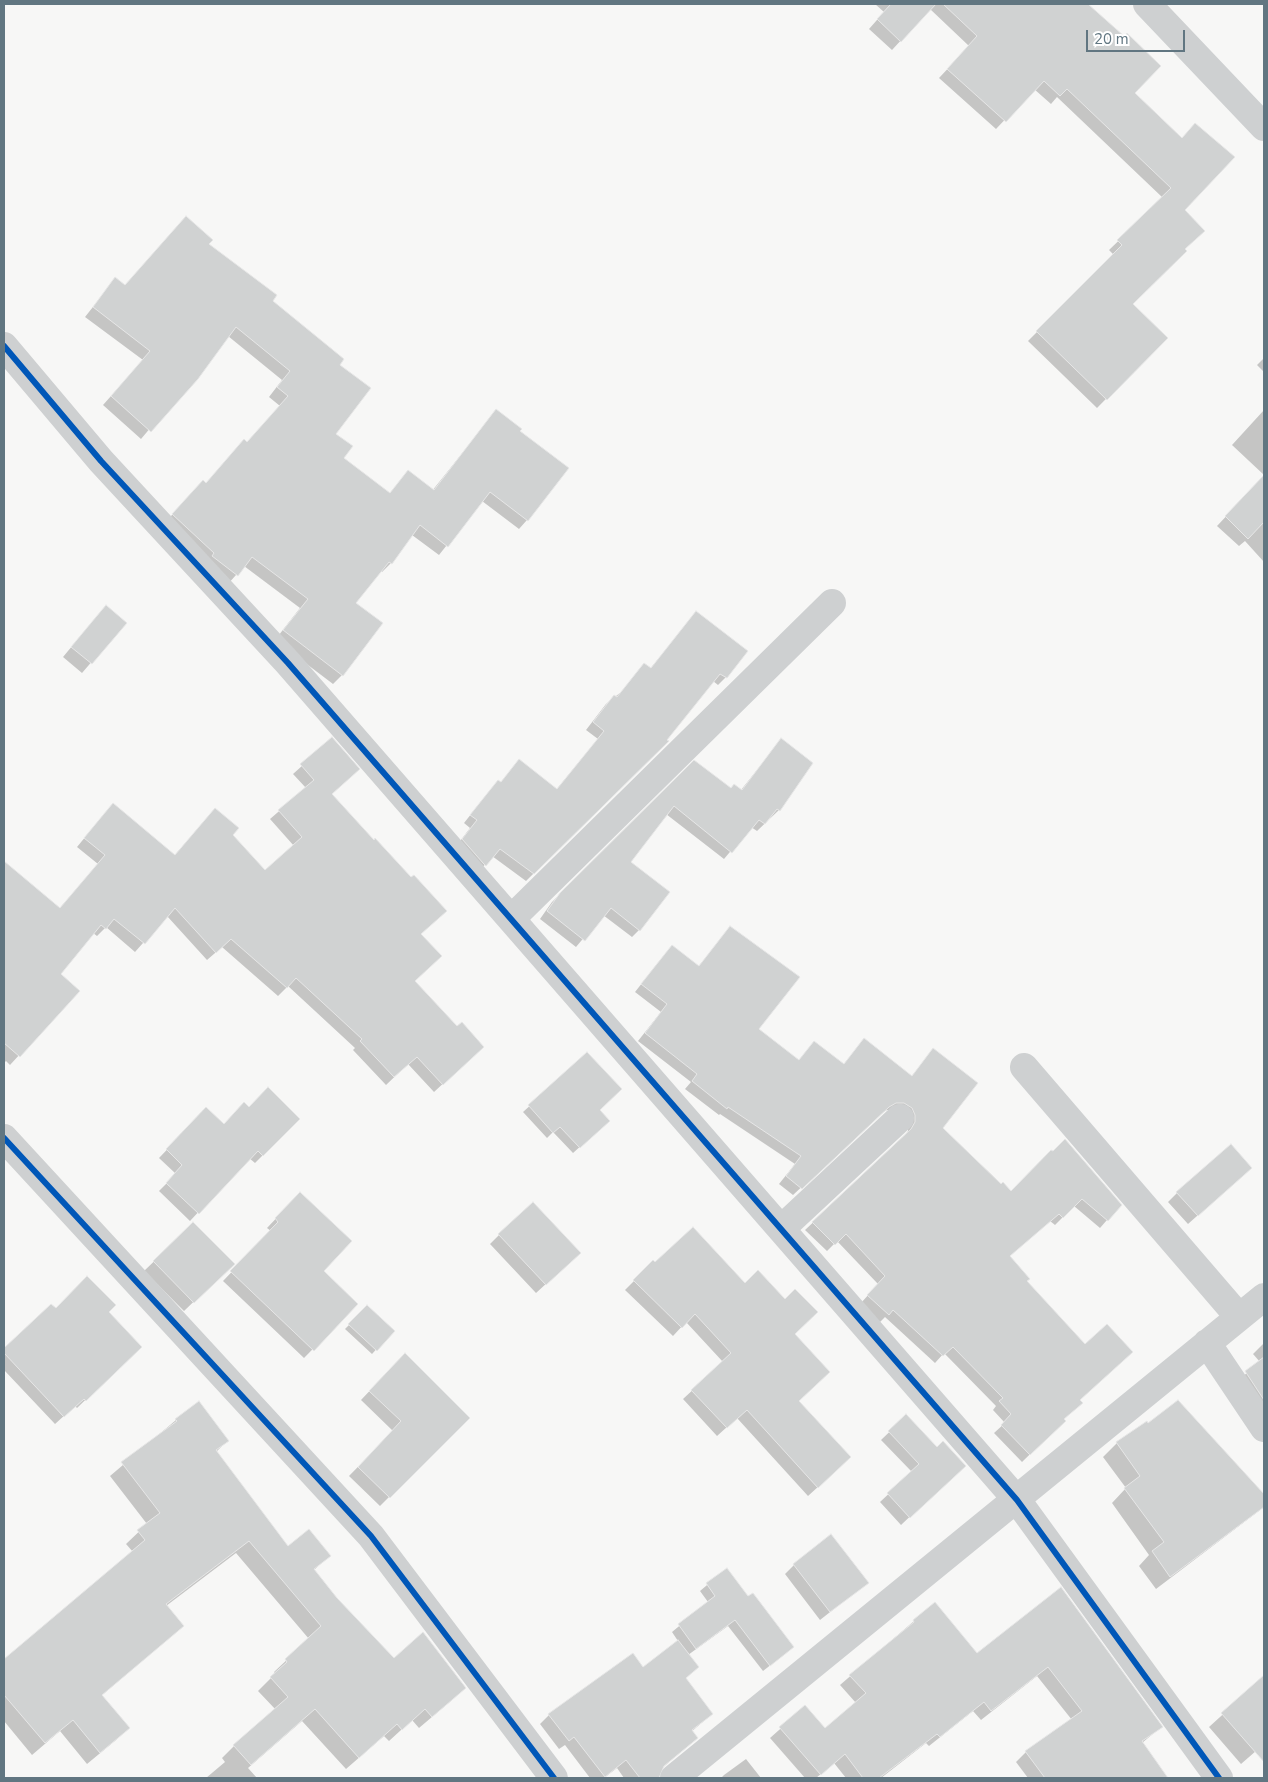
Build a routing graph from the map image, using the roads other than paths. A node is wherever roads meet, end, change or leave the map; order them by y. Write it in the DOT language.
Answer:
graph roads {
  1 [pos="1147,4"];
  2 [pos="1264,127"];
  3 [pos="4,346"];
  4 [pos="832,603"];
  5 [pos="511,919"];
  6 [pos="1024,1067"];
  7 [pos="900,1118"];
  8 [pos="4,1138"];
  9 [pos="781,1229"];
  10 [pos="1264,1297"];
  11 [pos="1240,1317"];
  12 [pos="1207,1343"];
  13 [pos="1264,1428"];
  14 [pos="1017,1500"];
  15 [pos="554,1778"];
  16 [pos="674,1778"];
  17 [pos="1219,1778"];
  1 -- 2 [label="street"];
  3 -- 5 [label="street"];
  4 -- 5 [label="street"];
  5 -- 9 [label="street"];
  6 -- 11 [label="street"];
  7 -- 9 [label="street"];
  8 -- 15 [label="street"];
  9 -- 14 [label="street"];
  10 -- 11 [label="street"];
  11 -- 12 [label="street"];
  12 -- 13 [label="street"];
  12 -- 14 [label="street"];
  14 -- 16 [label="street"];
  14 -- 17 [label="street"];
}
